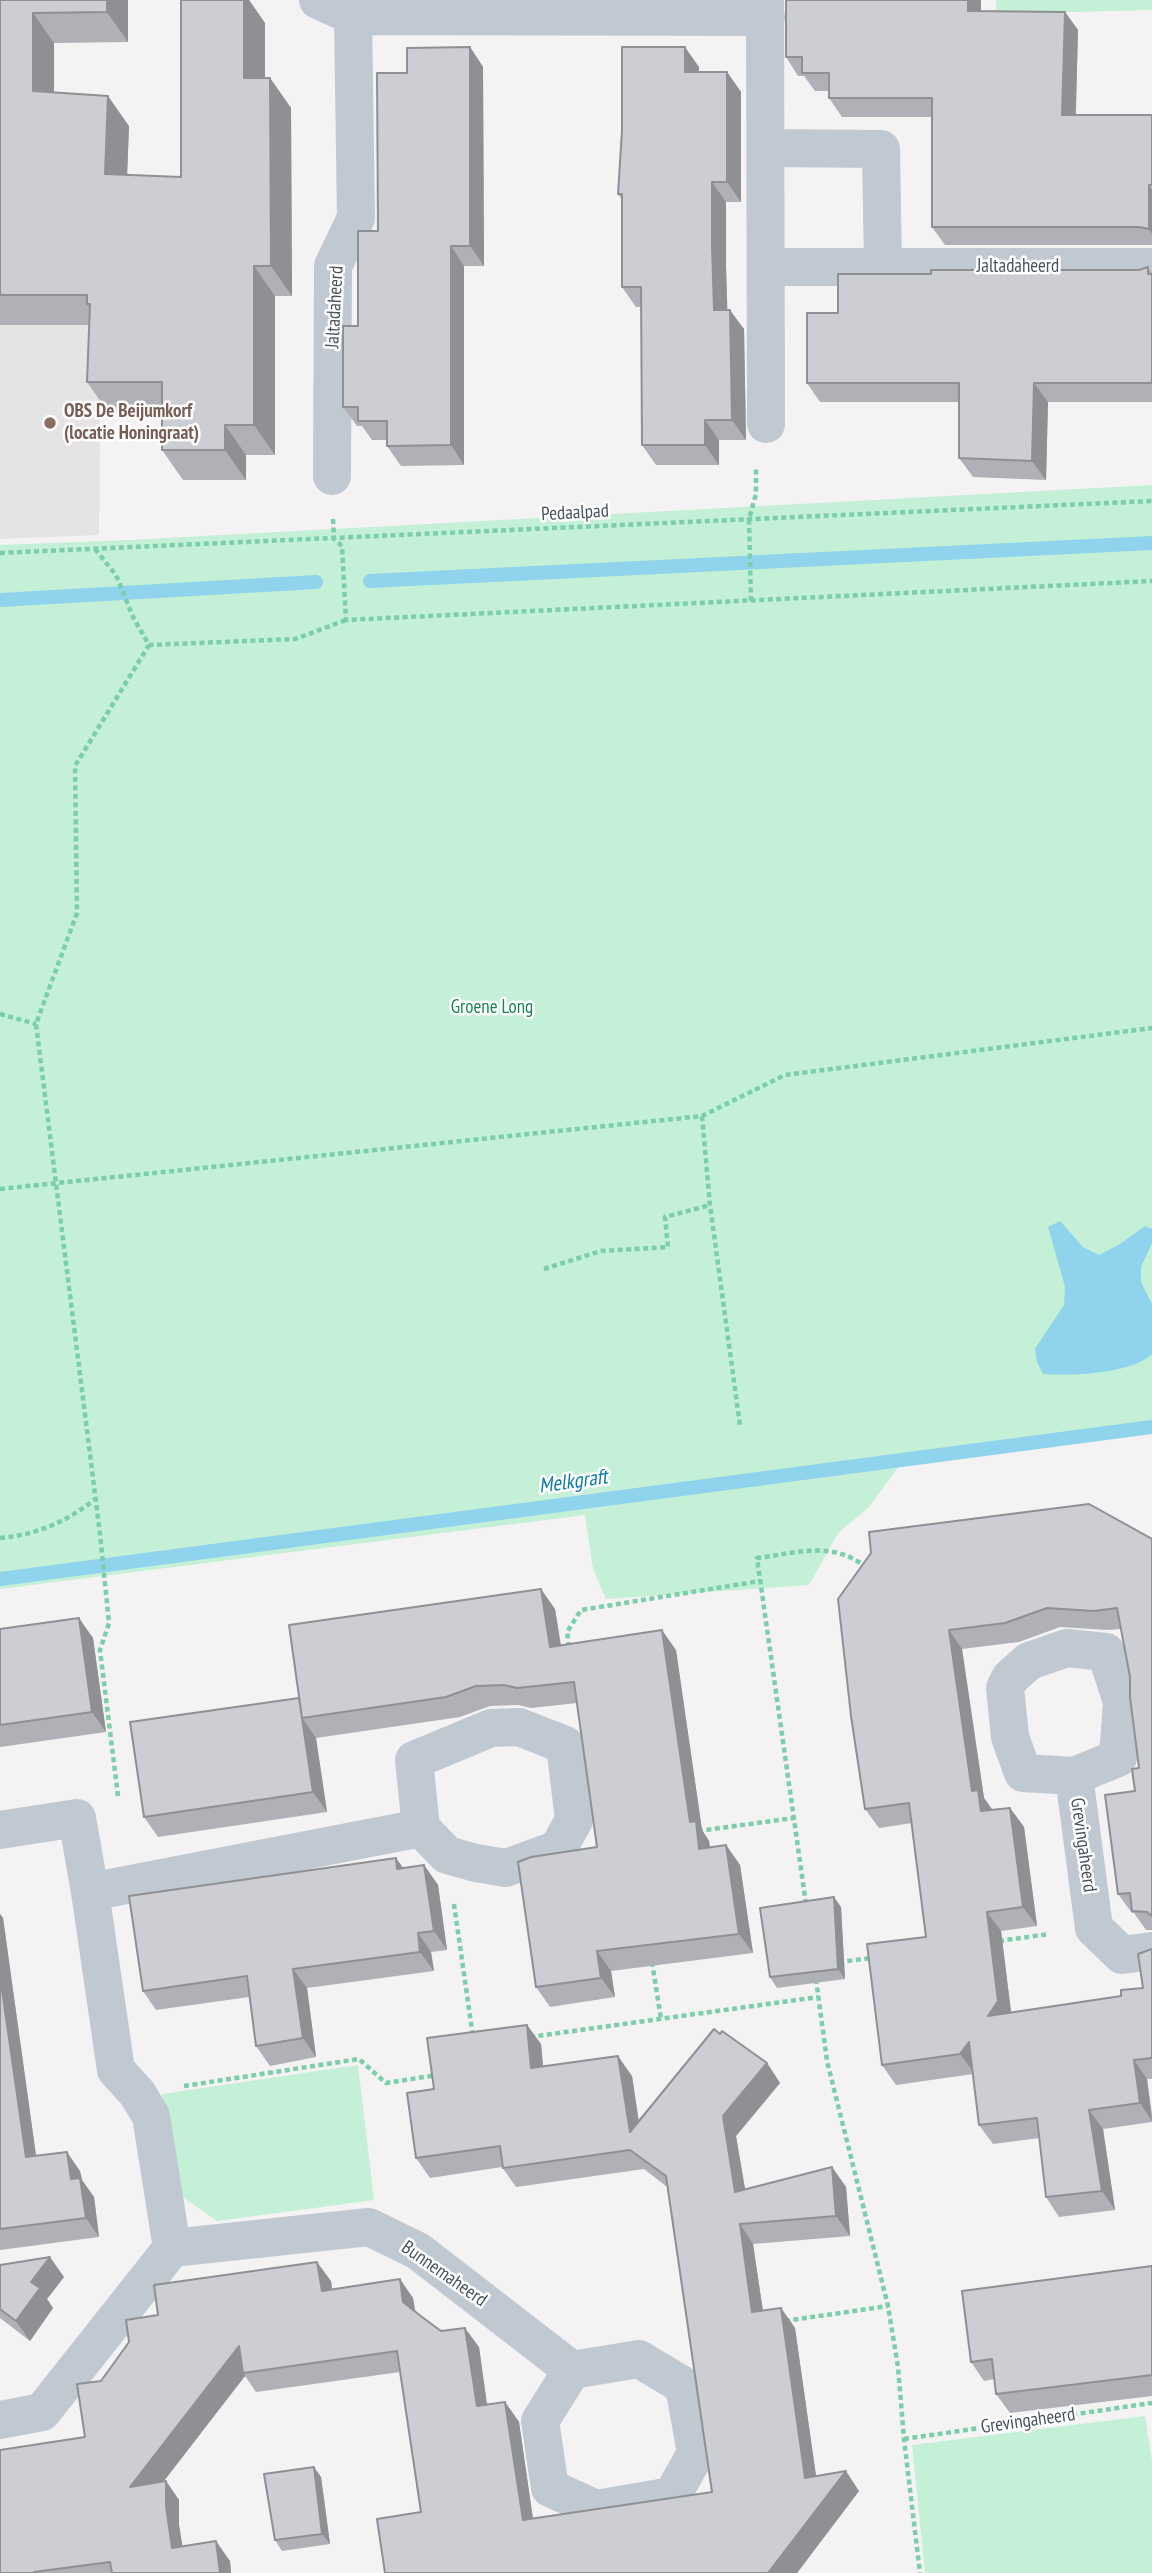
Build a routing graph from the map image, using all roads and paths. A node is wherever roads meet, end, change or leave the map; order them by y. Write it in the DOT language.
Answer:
graph roads {
  1 [pos="318,0"];
  2 [pos="765,8"];
  3 [pos="353,16"];
  4 [pos="766,148"];
  5 [pos="766,267"];
  6 [pos="883,267"];
  7 [pos="1152,267"];
  8 [pos="766,424"];
  9 [pos="332,476"];
  10 [pos="1152,501"];
  11 [pos="749,519"];
  12 [pos="334,539"];
  13 [pos="94,548"];
  14 [pos="0,553"];
  15 [pos="1152,581"];
  16 [pos="751,601"];
  17 [pos="346,620"];
  18 [pos="149,645"];
  19 [pos="0,1014"];
  20 [pos="36,1024"];
  21 [pos="1152,1028"];
  22 [pos="702,1116"];
  23 [pos="55,1182"];
  24 [pos="0,1189"];
  25 [pos="710,1205"];
  26 [pos="544,1269"];
  27 [pos="740,1426"];
  28 [pos="95,1499"];
  29 [pos="0,1538"];
  30 [pos="869,1570"];
  31 [pos="760,1581"];
  32 [pos="570,1657"];
  33 [pos="1074,1776"];
  34 [pos="77,1818"];
  35 [pos="794,1818"];
  36 [pos="421,1828"];
  37 [pos="0,1830"];
  38 [pos="687,1833"];
  39 [pos="447,1855"];
  40 [pos="90,1892"];
  41 [pos="807,1912"];
  42 [pos="1094,1928"];
  43 [pos="987,1942"];
  44 [pos="651,1950"];
  45 [pos="1152,1951"];
  46 [pos="881,1957"];
  47 [pos="827,1964"];
  48 [pos="815,1976"];
  49 [pos="818,1997"];
  50 [pos="661,2019"];
  51 [pos="528,2038"];
  52 [pos="474,2045"];
  53 [pos="450,2073"];
  54 [pos="137,2093"];
  55 [pos="172,2248"];
  56 [pos="888,2306"];
  57 [pos="779,2322"];
  58 [pos="572,2370"];
  59 [pos="1152,2403"];
  60 [pos="0,2420"];
  61 [pos="904,2439"];
  62 [pos="919,2573"];
  1 -- 3 [label="street"];
  2 -- 3 [label="street"];
  2 -- 4 [label="street"];
  3 -- 9 [label="street, Jaltadaheerd"];
  4 -- 5 [label="street"];
  4 -- 6 [label="street"];
  5 -- 6 [label="street, Jaltadaheerd"];
  5 -- 8 [label="street"];
  6 -- 7 [label="street, Jaltadaheerd"];
  8 -- 11 [label="path"];
  9 -- 12 [label="path"];
  10 -- 11 [label="path, Pedaalpad"];
  11 -- 12 [label="path, Pedaalpad"];
  11 -- 16 [label="path"];
  12 -- 13 [label="path, Pedaalpad"];
  12 -- 17 [label="path"];
  13 -- 14 [label="path, Pedaalpad"];
  13 -- 18 [label="path"];
  15 -- 16 [label="path"];
  16 -- 17 [label="path"];
  17 -- 18 [label="path"];
  18 -- 20 [label="path"];
  19 -- 20 [label="path"];
  20 -- 23 [label="path"];
  21 -- 22 [label="path"];
  22 -- 23 [label="path"];
  22 -- 25 [label="path"];
  23 -- 24 [label="path"];
  23 -- 28 [label="path"];
  25 -- 26 [label="path"];
  25 -- 27 [label="path"];
  28 -- 29 [label="path"];
  28 -- 34 [label="path"];
  30 -- 31 [label="path"];
  31 -- 32 [label="path"];
  31 -- 35 [label="path"];
  33 -- 42 [label="street, Grevingaheerd"];
  34 -- 37 [label="street"];
  34 -- 40 [label="street"];
  35 -- 38 [label="path"];
  35 -- 41 [label="path"];
  36 -- 39 [label="street"];
  36 -- 39 [label="street"];
  36 -- 40 [label="street"];
  39 -- 52 [label="path"];
  40 -- 54 [label="street"];
  42 -- 43 [label="path"];
  42 -- 45 [label="street"];
  44 -- 50 [label="path"];
  46 -- 47 [label="path"];
  48 -- 49 [label="path"];
  49 -- 50 [label="path"];
  49 -- 56 [label="path"];
  50 -- 51 [label="path"];
  53 -- 54 [label="path"];
  54 -- 55 [label="street"];
  55 -- 58 [label="street, Bunnemaheerd"];
  55 -- 60 [label="street"];
  56 -- 57 [label="path"];
  56 -- 61 [label="path"];
  58 -- 58 [label="street"];
  59 -- 61 [label="path, Grevingaheerd"];
  61 -- 62 [label="path"];
}
